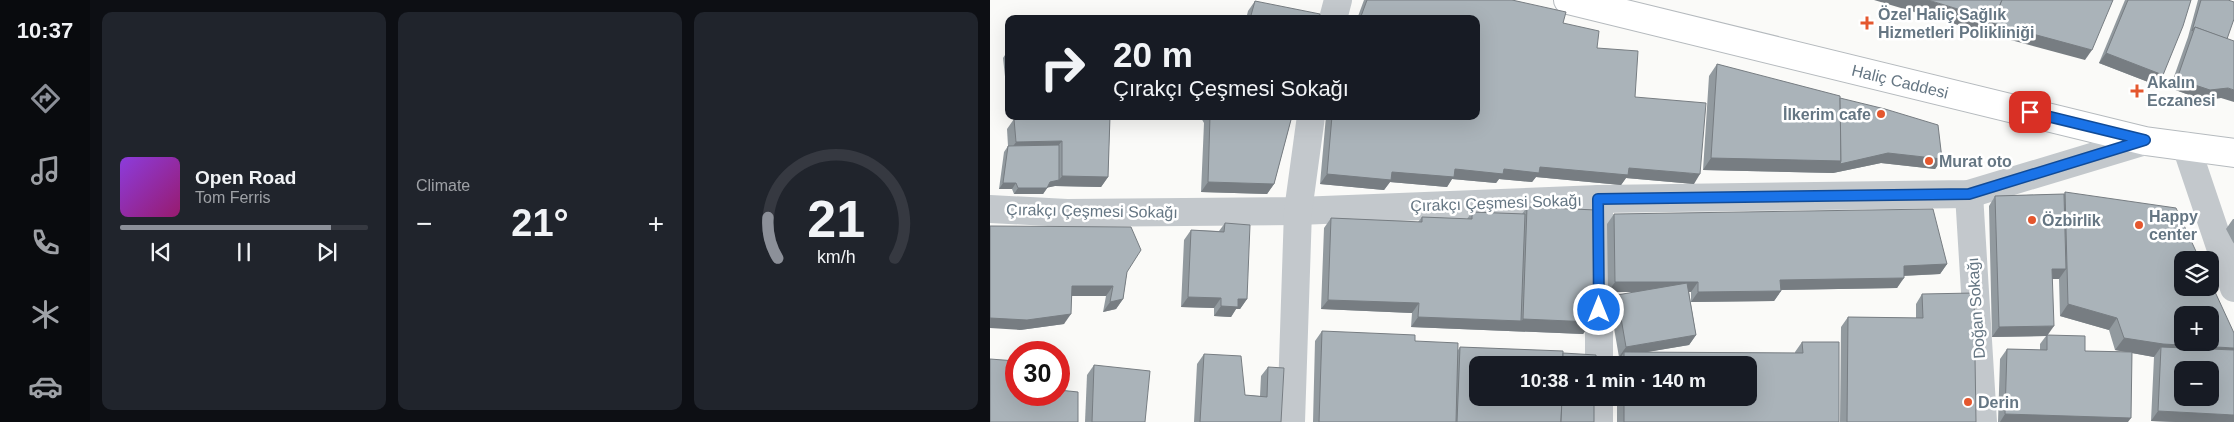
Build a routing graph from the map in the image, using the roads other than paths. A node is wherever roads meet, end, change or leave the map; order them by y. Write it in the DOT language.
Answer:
graph roads {
  1 [pos="1338,0"];
  2 [pos="1568,0"];
  3 [pos="1334,15"];
  4 [pos="1310,120"];
  5 [pos="2145,140"];
  6 [pos="2186,146"];
  7 [pos="2234,153"];
  8 [pos="1969,194"];
  9 [pos="1598,199"];
  10 [pos="990,209"];
  11 [pos="1298,211"];
  12 [pos="2234,288"];
  13 [pos="1599,356"];
  14 [pos="1599,406"];
  15 [pos="1291,422"];
  16 [pos="1599,422"];
  17 [pos="1983,422"];
  1 -- 3 [label="street"];
  2 -- 5 [label="main road, Haliç Caddesi"];
  4 -- 11 [label="street"];
  5 -- 6 [label="main road, Haliç Caddesi"];
  5 -- 8 [label="street, Çırakçı Çeşmesi Sokağı"];
  6 -- 7 [label="main road, Haliç Caddesi"];
  6 -- 12 [label="street"];
  8 -- 9 [label="street, Çırakçı Çeşmesi Sokağı"];
  8 -- 17 [label="street, Doğan Sokağı"];
  9 -- 11 [label="street, Çırakçı Çeşmesi Sokağı"];
  9 -- 13 [label="street"];
  10 -- 11 [label="street, Çırakçı Çeşmesi Sokağı"];
  11 -- 15 [label="street"];
  14 -- 16 [label="street"];
}
